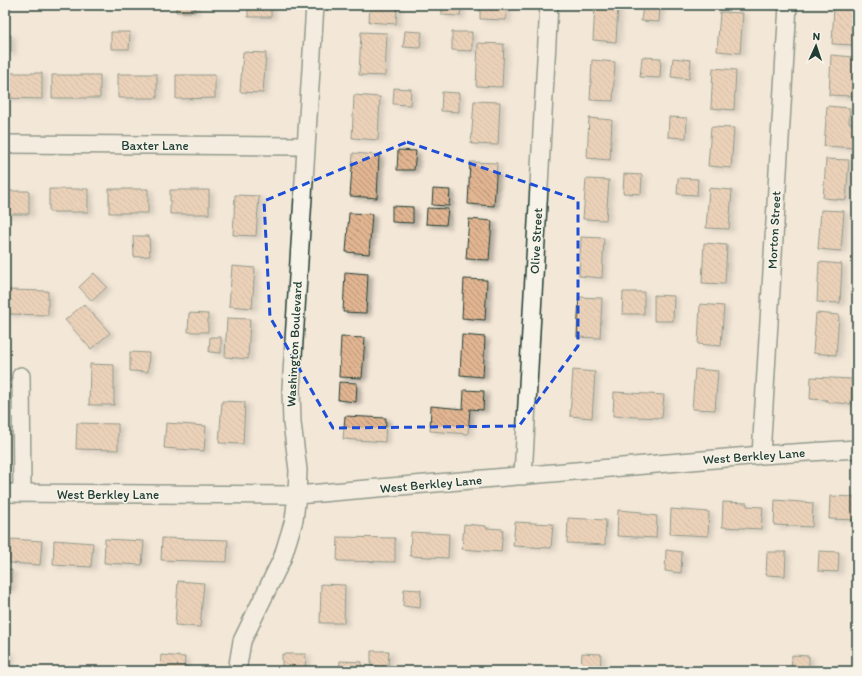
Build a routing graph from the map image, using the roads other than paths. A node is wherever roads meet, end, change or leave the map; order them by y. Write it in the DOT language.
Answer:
graph roads {
  1 [pos="315,5"];
  2 [pos="550,5"];
  3 [pos="788,5"];
  4 [pos="5,144"];
  5 [pos="305,146"];
  6 [pos="21,376"];
  7 [pos="857,449"];
  8 [pos="761,455"];
  9 [pos="523,476"];
  10 [pos="5,493"];
  11 [pos="22,493"];
  12 [pos="297,495"];
  13 [pos="237,671"];
  1 -- 5 [label="street, Washington Boulevard"];
  2 -- 9 [label="street, Olive Street"];
  3 -- 8 [label="street, Morton Street"];
  4 -- 5 [label="street, Baxter Lane"];
  5 -- 12 [label="street, Washington Boulevard"];
  6 -- 11 [label="street"];
  7 -- 8 [label="street, West Berkley Lane"];
  8 -- 9 [label="street, West Berkley Lane"];
  9 -- 12 [label="street, West Berkley Lane"];
  10 -- 11 [label="street, West Berkley Lane"];
  11 -- 12 [label="street, West Berkley Lane"];
  12 -- 13 [label="street, Washington Boulevard"];
}
